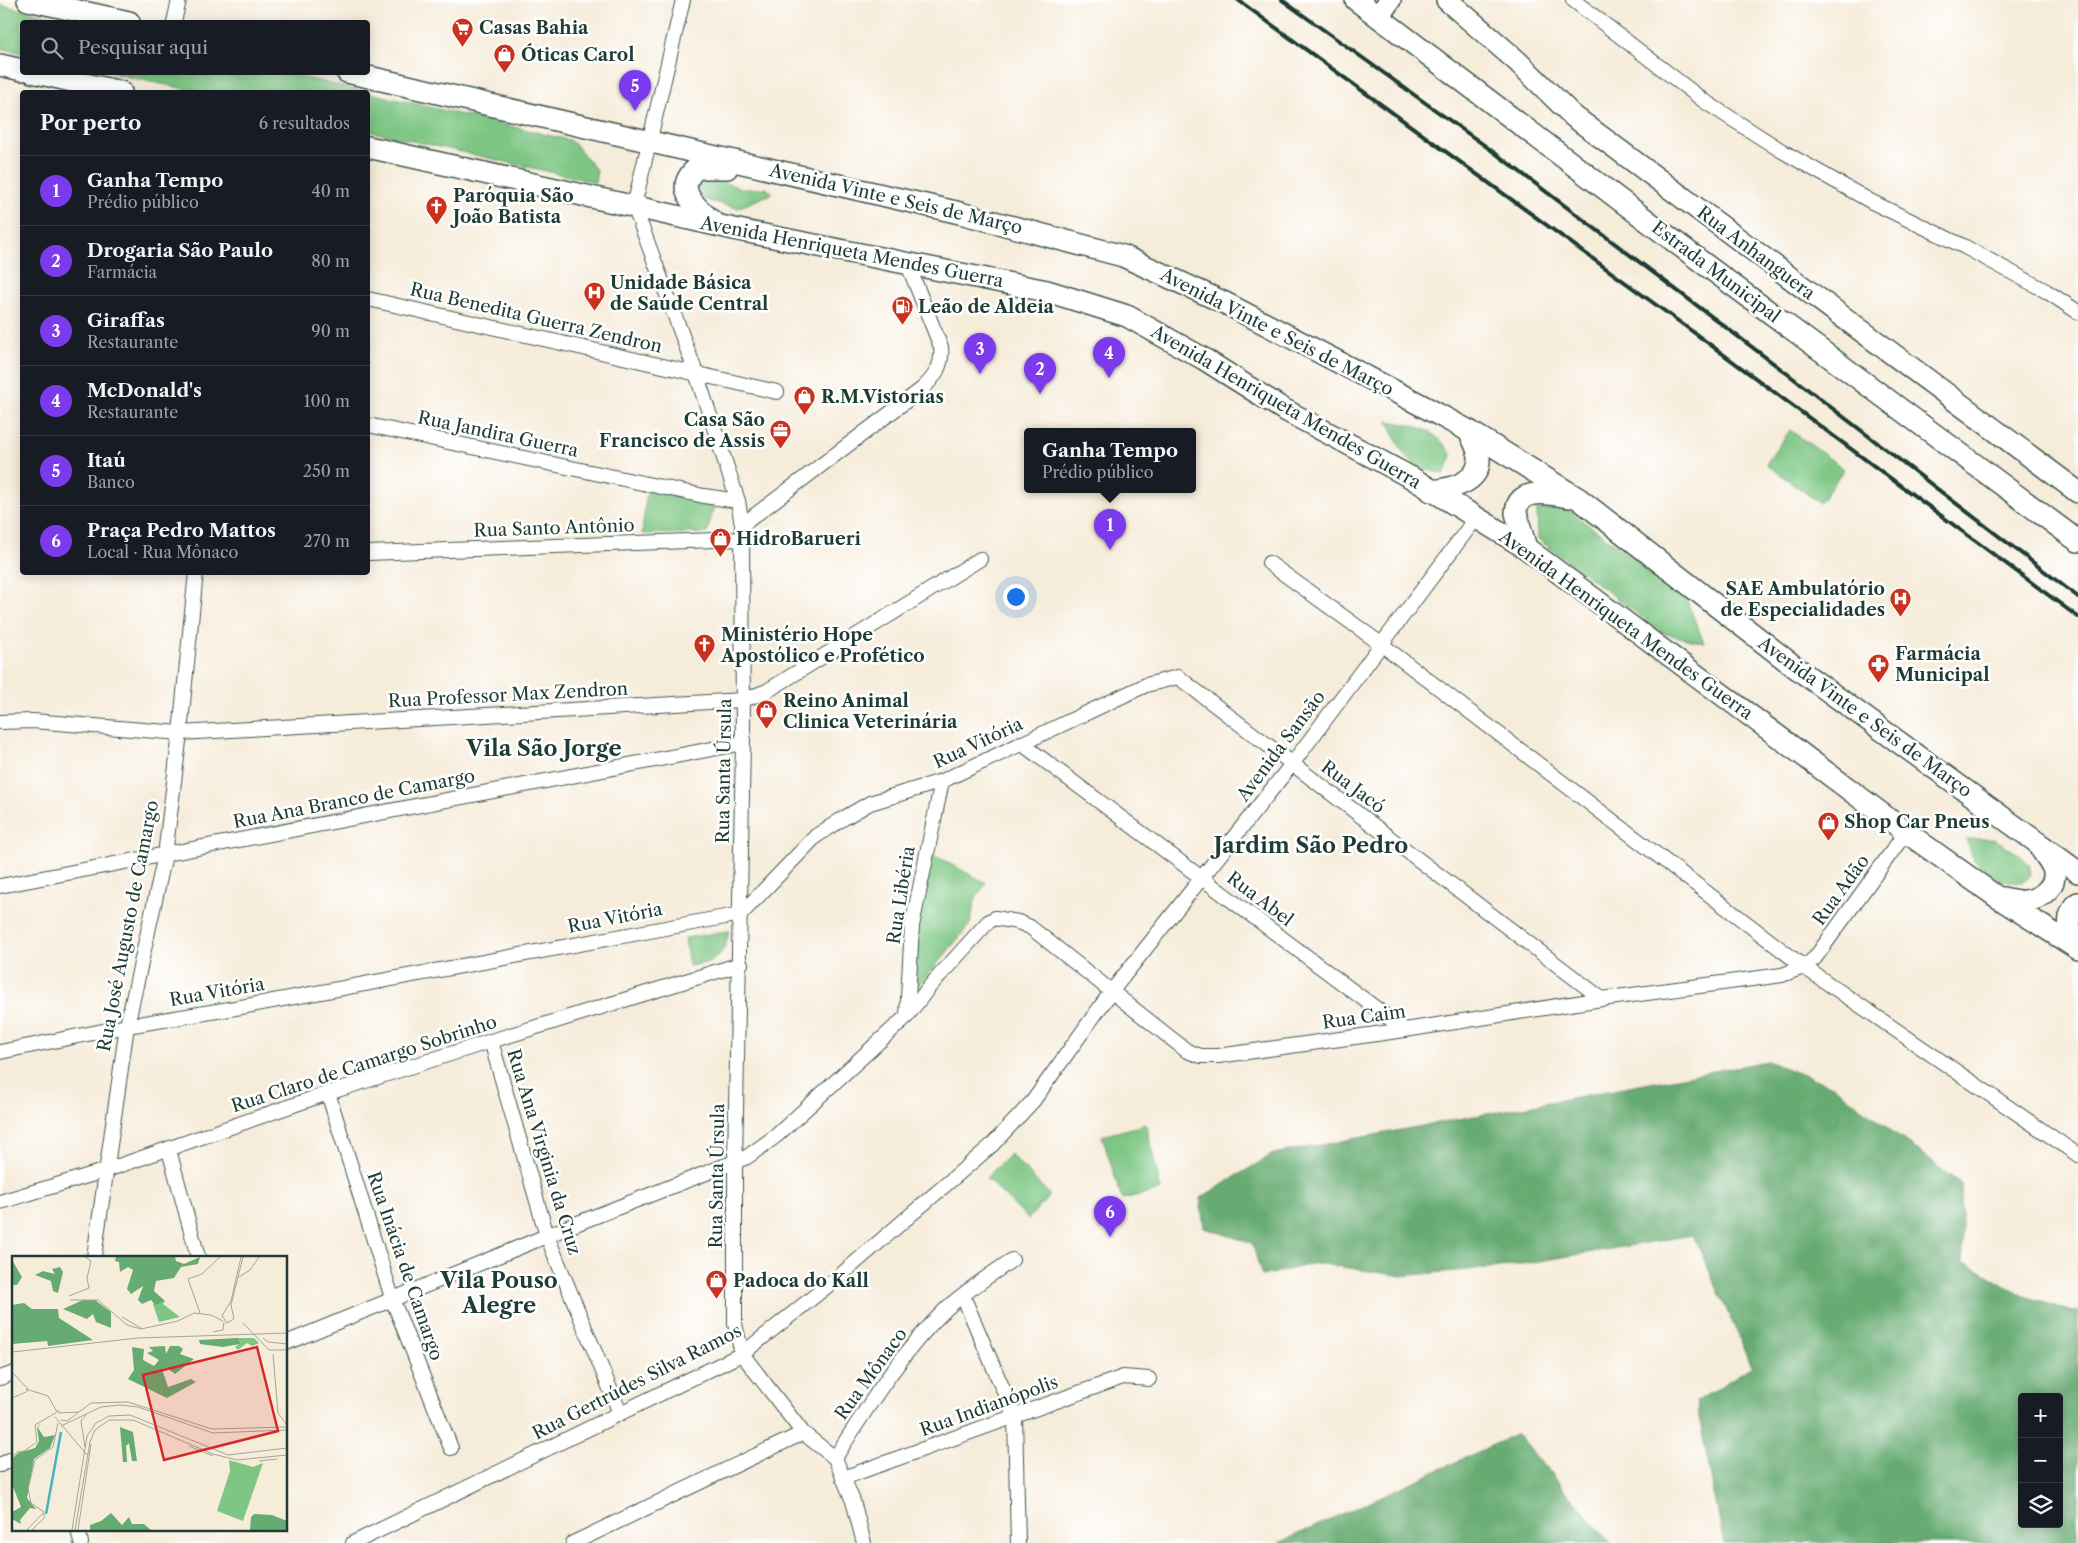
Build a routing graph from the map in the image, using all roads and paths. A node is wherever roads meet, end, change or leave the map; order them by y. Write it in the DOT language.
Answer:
graph roads {
  1 [pos="28,0"];
  2 [pos="179,0"];
  3 [pos="684,0"];
  4 [pos="1356,0"];
  5 [pos="1447,0"];
  6 [pos="1573,0"];
  7 [pos="1383,2"];
  8 [pos="121,20"];
  9 [pos="174,20"];
  10 [pos="0,65"];
  11 [pos="20,70"];
  12 [pos="45,75"];
  13 [pos="360,75"];
  14 [pos="112,90"];
  15 [pos="650,142"];
  16 [pos="370,147"];
  17 [pos="1558,151"];
  18 [pos="762,168"];
  19 [pos="634,206"];
  20 [pos="717,226"];
  21 [pos="908,265"];
  22 [pos="370,299"];
  23 [pos="2078,312"];
  24 [pos="696,373"];
  25 [pos="777,392"];
  26 [pos="370,426"];
  27 [pos="1468,431"];
  28 [pos="1431,491"];
  29 [pos="2078,492"];
  30 [pos="1579,499"];
  31 [pos="738,501"];
  32 [pos="1476,518"];
  33 [pos="742,525"];
  34 [pos="742,539"];
  35 [pos="2078,541"];
  36 [pos="1526,548"];
  37 [pos="370,553"];
  38 [pos="980,560"];
  39 [pos="1270,563"];
  40 [pos="196,575"];
  41 [pos="1381,644"];
  42 [pos="1178,677"];
  43 [pos="743,700"];
  44 [pos="0,722"];
  45 [pos="180,732"];
  46 [pos="743,743"];
  47 [pos="1021,743"];
  48 [pos="1292,764"];
  49 [pos="942,781"];
  50 [pos="1906,832"];
  51 [pos="2037,842"];
  52 [pos="165,855"];
  53 [pos="2078,872"];
  54 [pos="1202,879"];
  55 [pos="0,886"];
  56 [pos="1997,897"];
  57 [pos="2078,903"];
  58 [pos="741,914"];
  59 [pos="2077,948"];
  60 [pos="740,964"];
  61 [pos="1804,967"];
  62 [pos="1111,992"];
  63 [pos="1602,999"];
  64 [pos="907,1016"];
  65 [pos="127,1026"];
  66 [pos="1405,1030"];
  67 [pos="491,1041"];
  68 [pos="0,1052"];
  69 [pos="328,1093"];
  70 [pos="169,1150"];
  71 [pos="2078,1155"];
  72 [pos="735,1162"];
  73 [pos="107,1170"];
  74 [pos="0,1202"];
  75 [pos="547,1236"];
  76 [pos="94,1256"];
  77 [pos="198,1256"];
  78 [pos="1012,1260"];
  79 [pos="963,1296"];
  80 [pos="393,1301"];
  81 [pos="288,1342"];
  82 [pos="742,1354"];
  83 [pos="12,1373"];
  84 [pos="0,1378"];
  85 [pos="1149,1379"];
  86 [pos="620,1413"];
  87 [pos="1015,1417"];
  88 [pos="803,1432"];
  89 [pos="451,1448"];
  90 [pos="835,1458"];
  91 [pos="12,1459"];
  92 [pos="0,1465"];
  93 [pos="844,1478"];
  94 [pos="78,1530"];
  95 [pos="81,1543"];
  96 [pos="353,1543"];
  97 [pos="573,1543"];
  98 [pos="864,1543"];
  99 [pos="1018,1543"];
  1 -- 8 [label="main road"];
  2 -- 9 [label="street"];
  3 -- 15 [label="street"];
  4 -- 17 [label="main road, Estrada Municipal"];
  5 -- 29 [label="main road, Rua Anhanguera"];
  6 -- 23 [label="street"];
  7 -- 17 [label="main road"];
  10 -- 11 [label="main road"];
  12 -- 14 [label="main road"];
  13 -- 15 [label="main road, Avenida Vinte e Seis de Março"];
  15 -- 18 [label="main road, Avenida Vinte e Seis de Março"];
  15 -- 19 [label="street"];
  16 -- 19 [label="main road, Avenida Henriqueta Mendes Guerra"];
  17 -- 35 [label="main road, Estrada Municipal"];
  18 -- 20 [label="main road"];
  18 -- 27 [label="main road, Avenida Vinte e Seis de Março"];
  19 -- 20 [label="main road, Avenida Henriqueta Mendes Guerra"];
  19 -- 24 [label="street, Rua Santa Úrsula"];
  20 -- 21 [label="main road, Avenida Henriqueta Mendes Guerra"];
  21 -- 28 [label="main road, Avenida Henriqueta Mendes Guerra"];
  21 -- 33 [label="street"];
  22 -- 24 [label="street, Rua Benedita Guerra Zendron"];
  24 -- 25 [label="street, Rua Benedita Guerra Zendron"];
  24 -- 31 [label="street, Rua Santa Úrsula"];
  26 -- 31 [label="street, Rua Jandira Guerra"];
  27 -- 28 [label="main road"];
  27 -- 30 [label="main road, Avenida Vinte e Seis de Março"];
  28 -- 32 [label="main road, Avenida Henriqueta Mendes Guerra"];
  30 -- 36 [label="main road"];
  30 -- 51 [label="main road, Avenida Vinte e Seis de Março"];
  31 -- 33 [label="street, Rua Santa Úrsula"];
  32 -- 36 [label="main road, Avenida Henriqueta Mendes Guerra"];
  32 -- 41 [label="street, Avenida Sansão"];
  33 -- 34 [label="street, Rua Santa Úrsula"];
  34 -- 37 [label="street, Rua Santo Antônio"];
  34 -- 43 [label="street, Rua Santa Úrsula"];
  36 -- 50 [label="main road, Avenida Henriqueta Mendes Guerra"];
  38 -- 43 [label="street, Rua Professor Max Zendron"];
  39 -- 41 [label="street"];
  40 -- 45 [label="street, Rua José Augusto de Camargo"];
  41 -- 48 [label="street, Avenida Sansão"];
  41 -- 61 [label="street"];
  42 -- 47 [label="street, Rua Vitória"];
  42 -- 48 [label="street, Rua Jacó"];
  43 -- 45 [label="street, Rua Professor Max Zendron"];
  43 -- 46 [label="street, Rua Santa Úrsula"];
  44 -- 45 [label="street, Rua Professor Max Zendron"];
  45 -- 52 [label="street, Rua José Augusto de Camargo"];
  46 -- 52 [label="street, Rua Ana Branco de Camargo"];
  46 -- 58 [label="street, Rua Santa Úrsula"];
  47 -- 49 [label="street, Rua Vitória"];
  47 -- 54 [label="street, Rua Abel"];
  48 -- 54 [label="street, Avenida Sansão"];
  48 -- 63 [label="street, Rua Jacó"];
  49 -- 58 [label="street, Rua Vitória"];
  49 -- 64 [label="street, Rua Libéria"];
  50 -- 56 [label="main road, Avenida Henriqueta Mendes Guerra"];
  50 -- 61 [label="street, Rua Adão"];
  51 -- 53 [label="main road, Avenida Vinte e Seis de Março"];
  51 -- 56 [label="main road"];
  52 -- 55 [label="street, Rua Ana Branco de Camargo"];
  52 -- 65 [label="street, Rua José Augusto de Camargo"];
  54 -- 62 [label="street, Avenida Sansão"];
  54 -- 66 [label="street, Rua Abel"];
  56 -- 59 [label="main road, Avenida Henriqueta Mendes Guerra"];
  57 -- 59 [label="main road"];
  58 -- 60 [label="street, Rua Santa Úrsula"];
  58 -- 65 [label="street, Rua Vitória"];
  60 -- 67 [label="street, Rua Claro de Camargo Sobrinho"];
  60 -- 72 [label="street, Rua Santa Úrsula"];
  61 -- 63 [label="street, Rua Caim"];
  61 -- 71 [label="street"];
  62 -- 64 [label="street, Rua Caim"];
  62 -- 66 [label="street, Rua Caim"];
  62 -- 82 [label="street, Rua Gertrúdes Silva Ramos"];
  63 -- 66 [label="street, Rua Caim"];
  64 -- 72 [label="street"];
  65 -- 68 [label="street, Rua Vitória"];
  65 -- 73 [label="street, Rua José Augusto de Camargo"];
  67 -- 69 [label="street, Rua Claro de Camargo Sobrinho"];
  67 -- 75 [label="street, Rua Ana Virginia da Cruz"];
  69 -- 70 [label="street, Rua Claro de Camargo Sobrinho"];
  69 -- 80 [label="street, Rua Inácia de Camargo"];
  70 -- 73 [label="street, Rua Claro de Camargo Sobrinho"];
  70 -- 77 [label="street"];
  72 -- 75 [label="street"];
  72 -- 82 [label="street, Rua Santa Úrsula"];
  73 -- 74 [label="street, Rua Claro de Camargo Sobrinho"];
  73 -- 76 [label="street, Rua José Augusto de Camargo"];
  75 -- 80 [label="street"];
  75 -- 86 [label="street, Rua Ana Virginia da Cruz"];
  78 -- 79 [label="street, Rua Mônaco"];
  79 -- 87 [label="street"];
  79 -- 90 [label="street, Rua Mônaco"];
  80 -- 81 [label="street"];
  80 -- 89 [label="street, Rua Inácia de Camargo"];
  82 -- 86 [label="street, Rua Gertrúdes Silva Ramos"];
  82 -- 88 [label="street"];
  83 -- 84 [label="street"];
  85 -- 87 [label="street, Rua Indianópolis"];
  86 -- 96 [label="street, Rua Gertrúdes Silva Ramos"];
  87 -- 93 [label="street, Rua Indianópolis"];
  87 -- 99 [label="street"];
  88 -- 90 [label="street"];
  88 -- 97 [label="street"];
  90 -- 93 [label="street"];
  91 -- 92 [label="street"];
  93 -- 98 [label="street"];
  94 -- 95 [label="street"];
}
